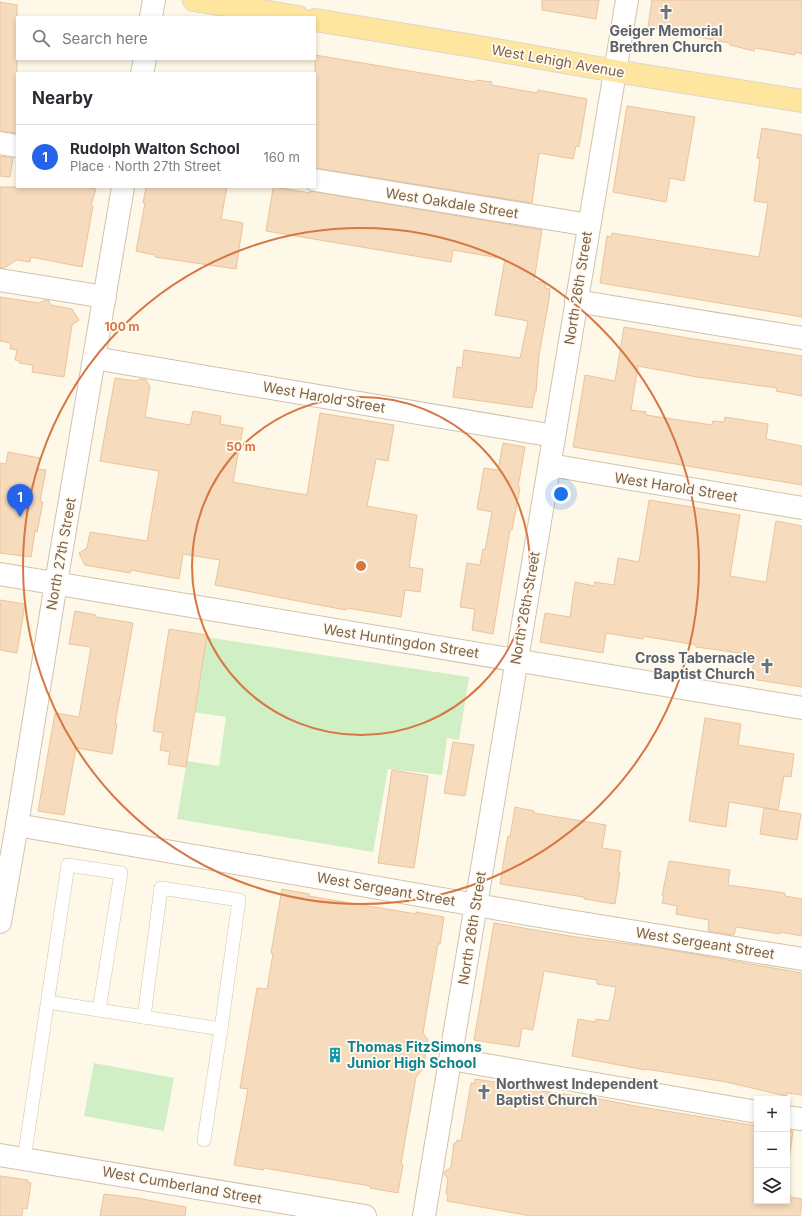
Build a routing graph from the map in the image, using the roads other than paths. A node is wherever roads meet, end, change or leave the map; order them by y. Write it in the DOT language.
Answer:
graph roads {
  1 [pos="154,0"];
  2 [pos="194,0"];
  3 [pos="627,0"];
  4 [pos="152,16"];
  5 [pos="292,16"];
  6 [pos="316,20"];
  7 [pos="144,60"];
  8 [pos="142,72"];
  9 [pos="615,72"];
  10 [pos="802,101"];
  11 [pos="0,143"];
  12 [pos="16,146"];
  13 [pos="316,180"];
  14 [pos="123,188"];
  15 [pos="589,225"];
  16 [pos="0,280"];
  17 [pos="105,297"];
  18 [pos="576,301"];
  19 [pos="802,338"];
  20 [pos="94,358"];
  21 [pos="554,436"];
  22 [pos="550,466"];
  23 [pos="802,508"];
  24 [pos="0,574"];
  25 [pos="56,583"];
  26 [pos="516,660"];
  27 [pos="802,708"];
  28 [pos="17,825"];
  29 [pos="475,905"];
  30 [pos="0,922"];
  31 [pos="802,959"];
  32 [pos="48,1002"];
  33 [pos="99,1010"];
  34 [pos="144,1017"];
  35 [pos="221,1029"];
  36 [pos="450,1059"];
  37 [pos="754,1111"];
  38 [pos="790,1117"];
  39 [pos="802,1119"];
  40 [pos="204,1140"];
  41 [pos="0,1155"];
  42 [pos="24,1159"];
  43 [pos="365,1216"];
  44 [pos="424,1216"];
  1 -- 4 [label="street"];
  2 -- 5 [label="main road"];
  3 -- 9 [label="street, North 26th Street"];
  6 -- 9 [label="main road, West Lehigh Avenue"];
  7 -- 8 [label="street"];
  9 -- 10 [label="main road, West Lehigh Avenue"];
  9 -- 15 [label="street, North 26th Street"];
  11 -- 12 [label="street"];
  13 -- 15 [label="street, West Oakdale Street"];
  14 -- 17 [label="street, North 27th Street"];
  15 -- 18 [label="street, North 26th Street"];
  16 -- 17 [label="street"];
  17 -- 20 [label="street, North 27th Street"];
  18 -- 19 [label="street"];
  18 -- 21 [label="street, North 26th Street"];
  20 -- 21 [label="street, West Harold Street"];
  20 -- 25 [label="street, North 27th Street"];
  21 -- 22 [label="street, North 26th Street"];
  22 -- 23 [label="street, West Harold Street"];
  22 -- 26 [label="street, North 26th Street"];
  24 -- 25 [label="street, West Huntingdon Street"];
  25 -- 26 [label="street, West Huntingdon Street"];
  25 -- 28 [label="street, North 27th Street"];
  26 -- 27 [label="street, West Huntingdon Street"];
  26 -- 29 [label="street, North 26th Street"];
  28 -- 29 [label="street, West Sergeant Street"];
  28 -- 30 [label="street, North 27th Street"];
  29 -- 31 [label="street, West Sergeant Street"];
  29 -- 36 [label="street, North 26th Street"];
  32 -- 33 [label="lane"];
  32 -- 33 [label="lane"];
  32 -- 42 [label="lane"];
  33 -- 34 [label="lane"];
  34 -- 35 [label="lane"];
  34 -- 35 [label="lane"];
  35 -- 40 [label="lane"];
  36 -- 37 [label="street"];
  36 -- 44 [label="street, North 26th Street"];
  38 -- 39 [label="street"];
  41 -- 42 [label="street, West Cumberland Street"];
  42 -- 43 [label="street, West Cumberland Street"];
}
